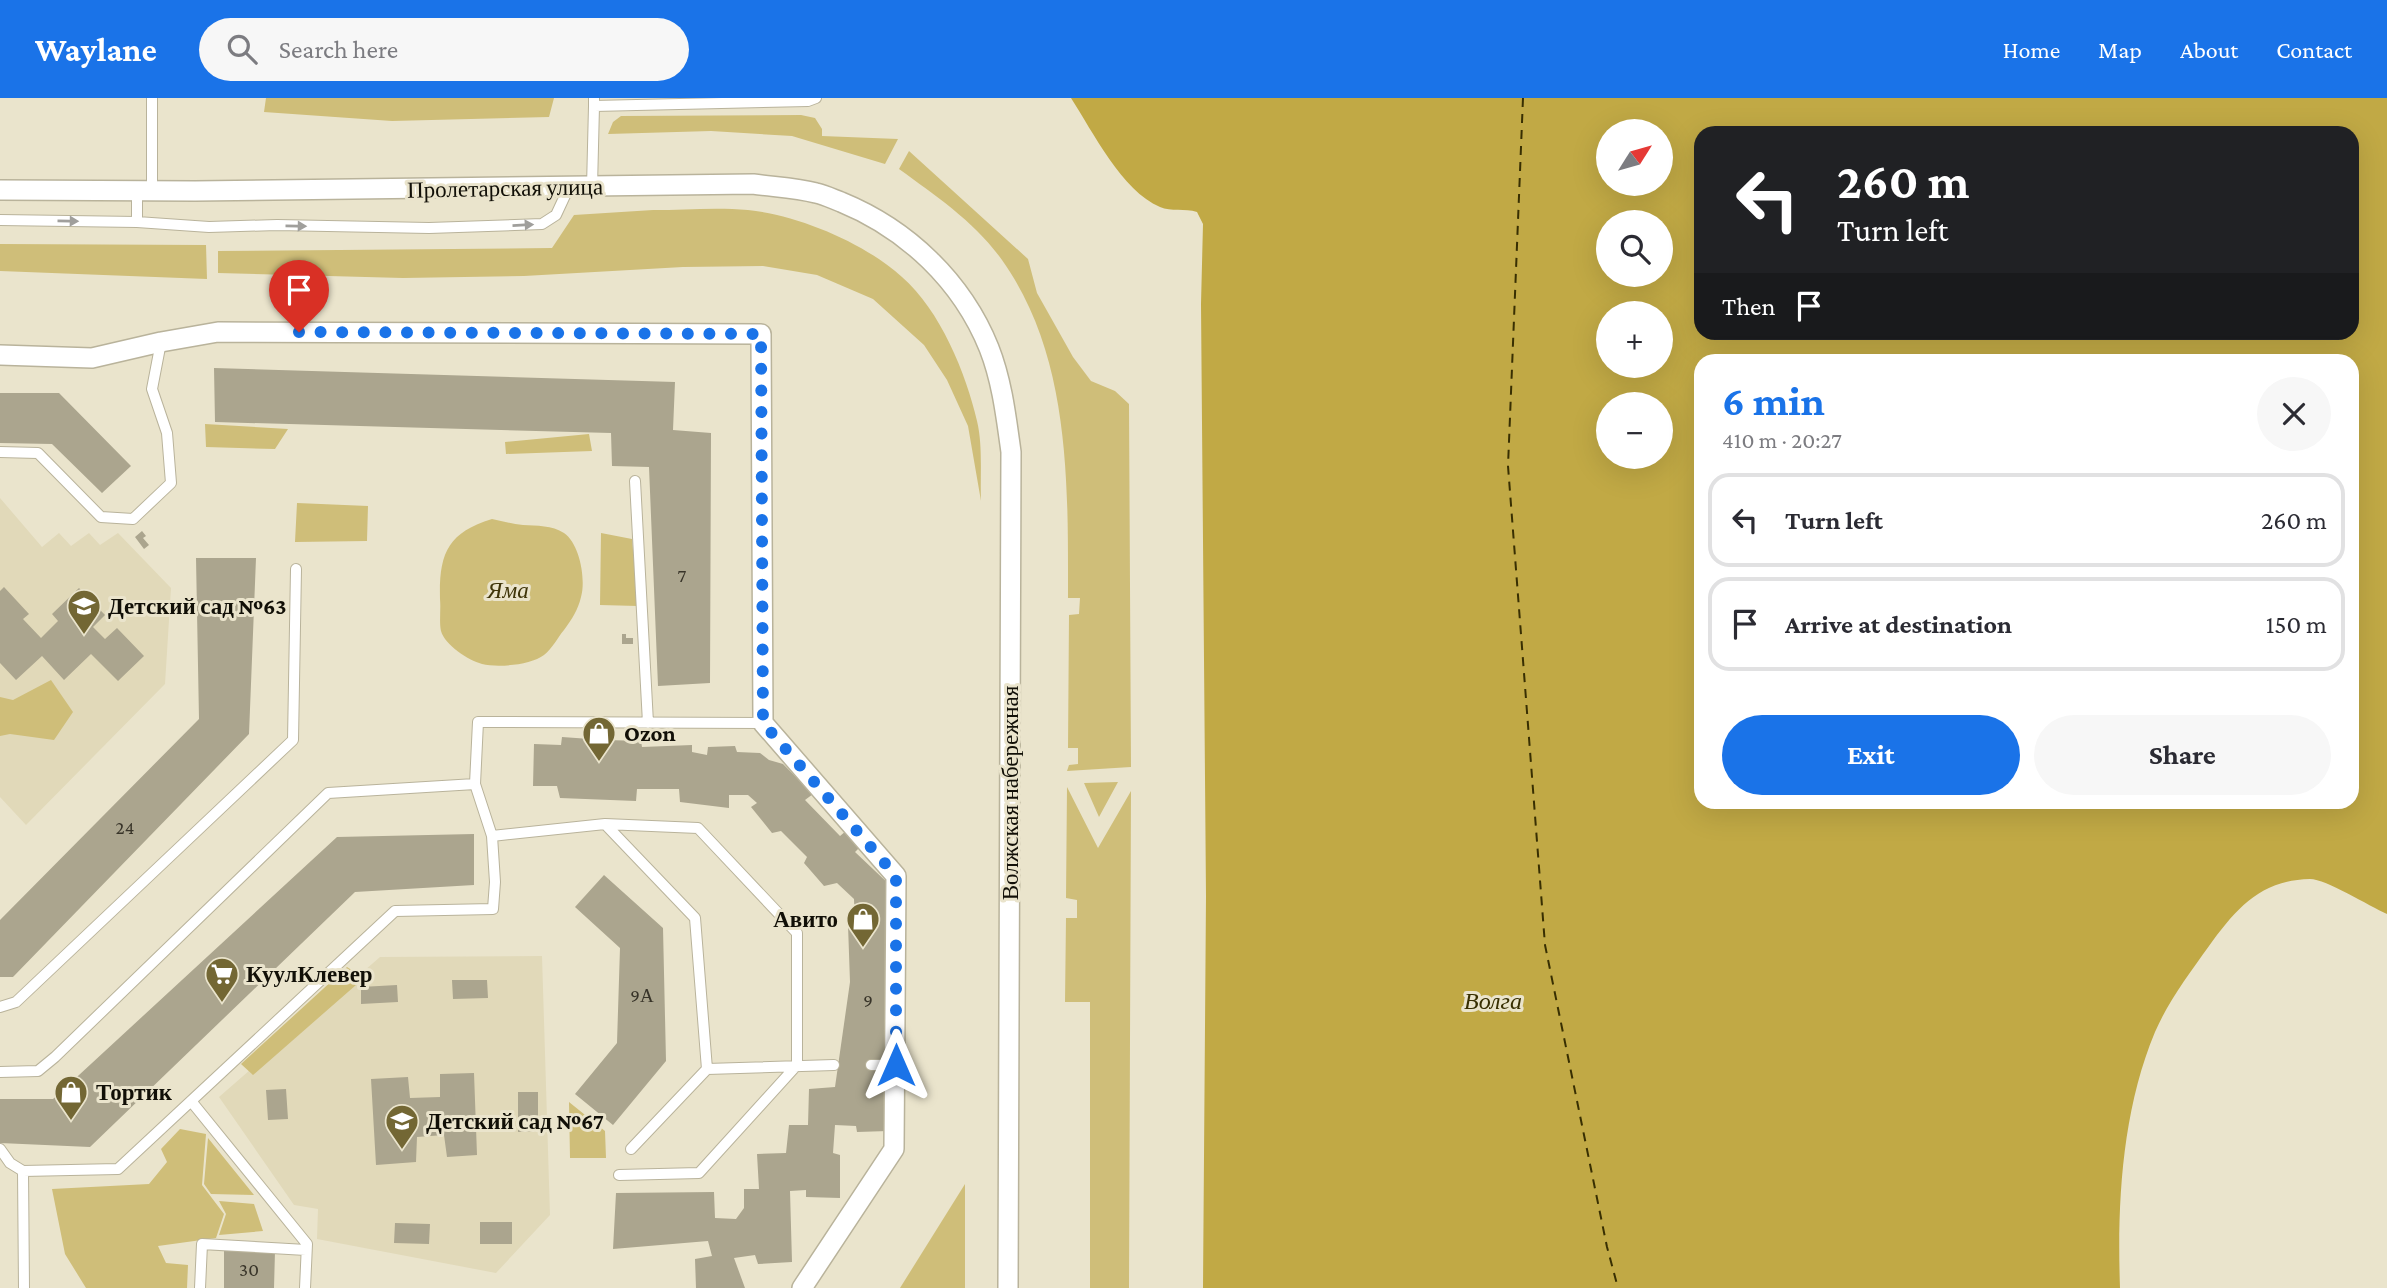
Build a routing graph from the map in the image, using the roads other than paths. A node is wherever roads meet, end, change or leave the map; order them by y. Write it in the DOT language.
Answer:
graph roads {
  1 [pos="152,98"];
  2 [pos="816,98"];
  3 [pos="594,102"];
  4 [pos="569,187"];
  5 [pos="592,187"];
  6 [pos="0,190"];
  7 [pos="145,191"];
  8 [pos="0,220"];
  9 [pos="137,222"];
  10 [pos="968,306"];
  11 [pos="161,342"];
  12 [pos="0,355"];
  13 [pos="0,453"];
  14 [pos="635,481"];
  15 [pos="296,569"];
  16 [pos="648,723"];
  17 [pos="763,723"];
  18 [pos="475,784"];
  19 [pos="605,824"];
  20 [pos="492,836"];
  21 [pos="0,1007"];
  22 [pos="797,1065"];
  23 [pos="834,1065"];
  24 [pos="872,1065"];
  25 [pos="896,1065"];
  26 [pos="707,1069"];
  27 [pos="0,1072"];
  28 [pos="191,1101"];
  29 [pos="0,1149"];
  30 [pos="631,1149"];
  31 [pos="23,1171"];
  32 [pos="619,1175"];
  33 [pos="306,1250"];
  34 [pos="24,1288"];
  35 [pos="200,1288"];
  36 [pos="305,1288"];
  37 [pos="802,1288"];
  38 [pos="1008,1288"];
  1 -- 7 [label="lane"];
  2 -- 3 [label="lane"];
  3 -- 5 [label="lane"];
  4 -- 5 [label="street, Пролетарская улица"];
  4 -- 7 [label="street, Пролетарская улица"];
  9 -- 4 [label="lane, one-way"];
  5 -- 10 [label="street, Пролетарская улица"];
  6 -- 7 [label="street, Пролетарская улица"];
  7 -- 9 [label="lane"];
  8 -- 9 [label="lane, one-way"];
  10 -- 38 [label="street, Волжская набережная"];
  11 -- 12 [label="street"];
  11 -- 13 [label="lane"];
  11 -- 17 [label="street"];
  14 -- 16 [label="lane"];
  15 -- 21 [label="lane"];
  16 -- 17 [label="lane"];
  16 -- 18 [label="lane"];
  17 -- 25 [label="street"];
  18 -- 20 [label="lane"];
  18 -- 27 [label="lane"];
  19 -- 20 [label="lane"];
  19 -- 22 [label="lane"];
  19 -- 26 [label="lane"];
  20 -- 28 [label="lane"];
  22 -- 23 [label="lane"];
  22 -- 26 [label="lane"];
  22 -- 32 [label="lane"];
  24 -- 25 [label="lane"];
  25 -- 37 [label="street"];
  26 -- 30 [label="lane"];
  28 -- 31 [label="lane"];
  28 -- 33 [label="lane"];
  29 -- 31 [label="lane"];
  31 -- 34 [label="lane"];
  33 -- 35 [label="lane"];
  33 -- 36 [label="lane"];
}
